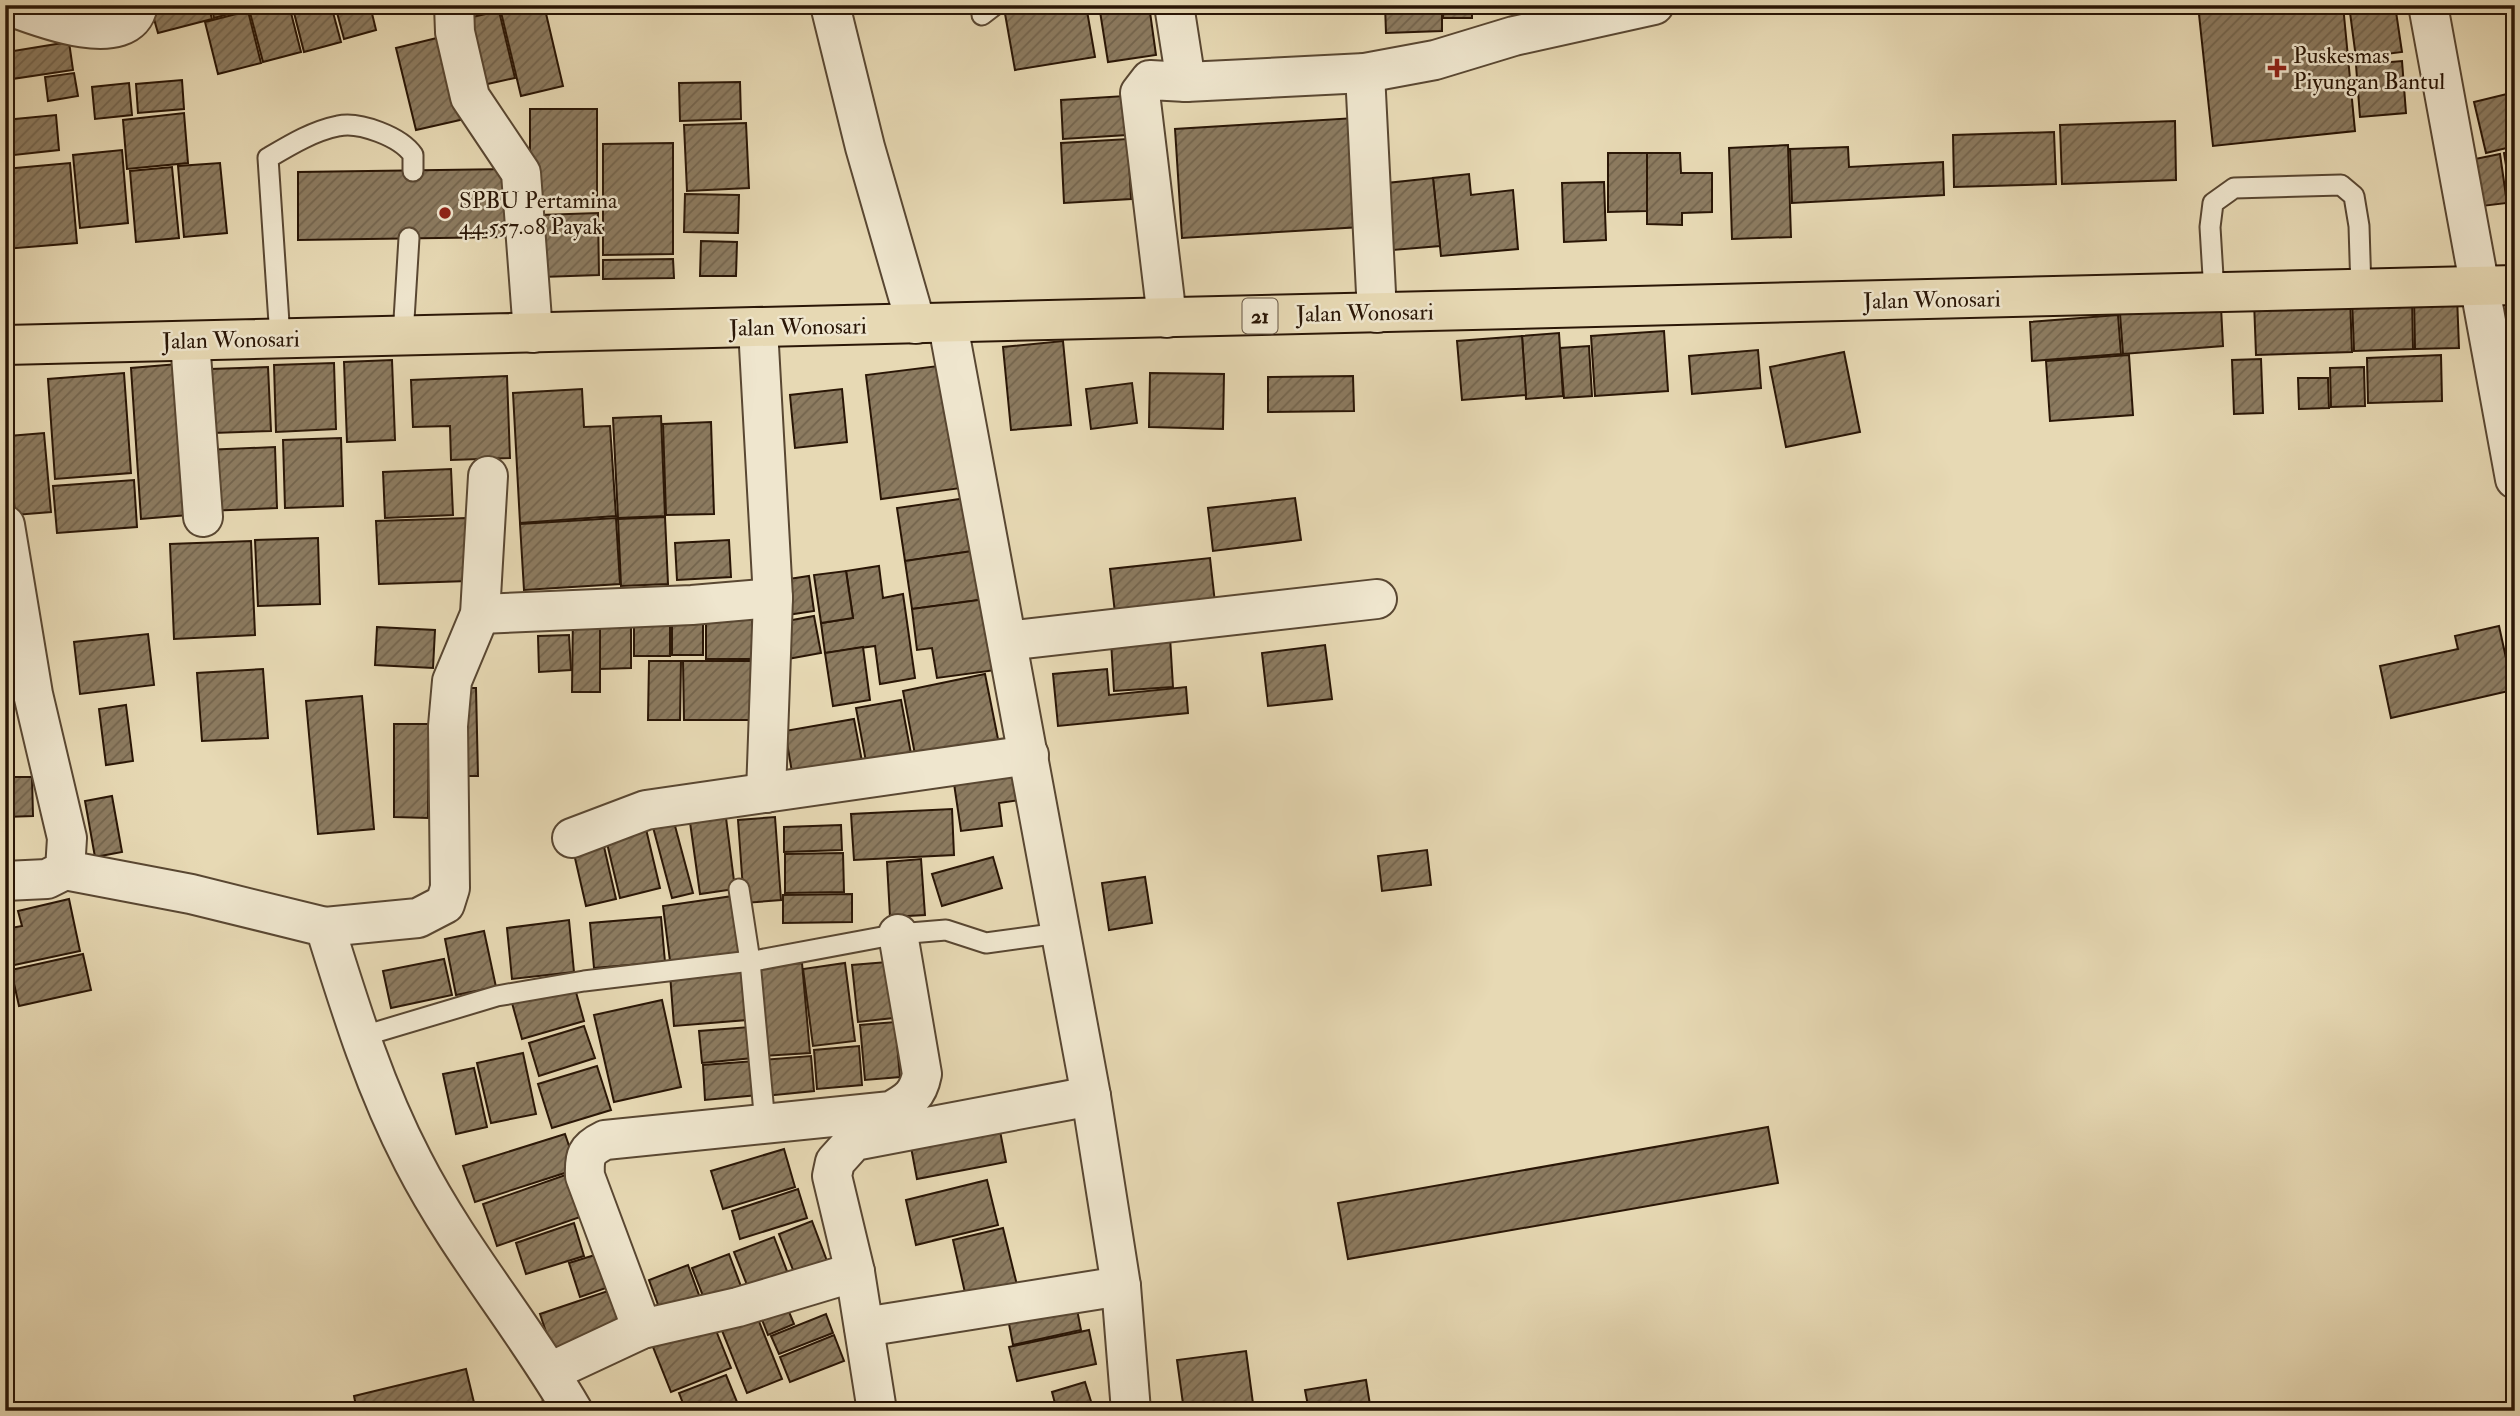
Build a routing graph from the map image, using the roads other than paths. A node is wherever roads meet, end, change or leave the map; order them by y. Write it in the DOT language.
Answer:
graph roads {
  1 [pos="7,5"];
  2 [pos="138,5"];
  3 [pos="454,5"];
  4 [pos="830,5"];
  5 [pos="1174,5"];
  6 [pos="1654,5"];
  7 [pos="2428,5"];
  8 [pos="1365,73"];
  9 [pos="1186,82"];
  10 [pos="413,171"];
  11 [pos="409,238"];
  12 [pos="2498,286"];
  13 [pos="2361,289"];
  14 [pos="2214,293"];
  15 [pos="1377,313"];
  16 [pos="1167,318"];
  17 [pos="932,324"];
  18 [pos="758,328"];
  19 [pos="533,332"];
  20 [pos="403,336"];
  21 [pos="280,338"];
  22 [pos="190,341"];
  23 [pos="5,345"];
  24 [pos="488,476"];
  25 [pos="2515,479"];
  26 [pos="203,517"];
  27 [pos="5,525"];
  28 [pos="772,598"];
  29 [pos="1377,599"];
  30 [pos="480,614"];
  31 [pos="1007,641"];
  32 [pos="1029,755"];
  33 [pos="766,793"];
  34 [pos="572,838"];
  35 [pos="65,870"];
  36 [pos="5,881"];
  37 [pos="739,889"];
  38 [pos="325,928"];
  39 [pos="1060,933"];
  40 [pos="898,934"];
  41 [pos="750,961"];
  42 [pos="359,1037"];
  43 [pos="1091,1096"];
  44 [pos="765,1124"];
  45 [pos="855,1272"];
  46 [pos="1121,1286"];
  47 [pos="864,1327"];
  48 [pos="642,1329"];
  49 [pos="550,1372"];
  50 [pos="573,1411"];
  51 [pos="877,1411"];
  52 [pos="1131,1411"];
  1 -- 2 [label="street"];
  3 -- 19 [label="street"];
  4 -- 17 [label="street"];
  5 -- 9 [label="street"];
  6 -- 8 [label="street"];
  7 -- 12 [label="street"];
  8 -- 9 [label="street"];
  8 -- 15 [label="street"];
  9 -- 16 [label="street"];
  10 -- 21 [label="lane"];
  11 -- 20 [label="lane"];
  12 -- 13 [label="highway, Jalan Wonosari / 21"];
  12 -- 25 [label="street"];
  13 -- 14 [label="highway, Jalan Wonosari / 21"];
  13 -- 14 [label="lane"];
  14 -- 15 [label="highway, Jalan Wonosari / 21"];
  15 -- 16 [label="highway, Jalan Wonosari / 21"];
  16 -- 17 [label="highway, Jalan Wonosari / 21"];
  17 -- 18 [label="highway, Jalan Wonosari / 21"];
  17 -- 31 [label="street"];
  18 -- 19 [label="highway, Jalan Wonosari / 21"];
  18 -- 28 [label="street"];
  19 -- 20 [label="highway, Jalan Wonosari / 21"];
  20 -- 21 [label="highway, Jalan Wonosari / 21"];
  21 -- 22 [label="highway, Jalan Wonosari / 21"];
  22 -- 23 [label="highway, Jalan Wonosari / 21"];
  22 -- 26 [label="street"];
  24 -- 30 [label="street"];
  27 -- 35 [label="street"];
  28 -- 30 [label="street"];
  28 -- 33 [label="street"];
  29 -- 31 [label="street"];
  30 -- 38 [label="street"];
  31 -- 32 [label="street"];
  32 -- 33 [label="street"];
  32 -- 39 [label="street"];
  33 -- 34 [label="street"];
  35 -- 36 [label="street"];
  35 -- 38 [label="street"];
  37 -- 41 [label="lane"];
  38 -- 42 [label="street"];
  39 -- 40 [label="lane"];
  39 -- 43 [label="street"];
  40 -- 41 [label="lane"];
  40 -- 44 [label="street"];
  41 -- 42 [label="lane"];
  41 -- 44 [label="lane"];
  42 -- 49 [label="street"];
  43 -- 45 [label="street"];
  43 -- 46 [label="street"];
  44 -- 48 [label="street"];
  45 -- 47 [label="street"];
  45 -- 48 [label="street"];
  46 -- 47 [label="street"];
  46 -- 52 [label="street"];
  47 -- 51 [label="street"];
  48 -- 49 [label="street"];
  49 -- 50 [label="street"];
}
